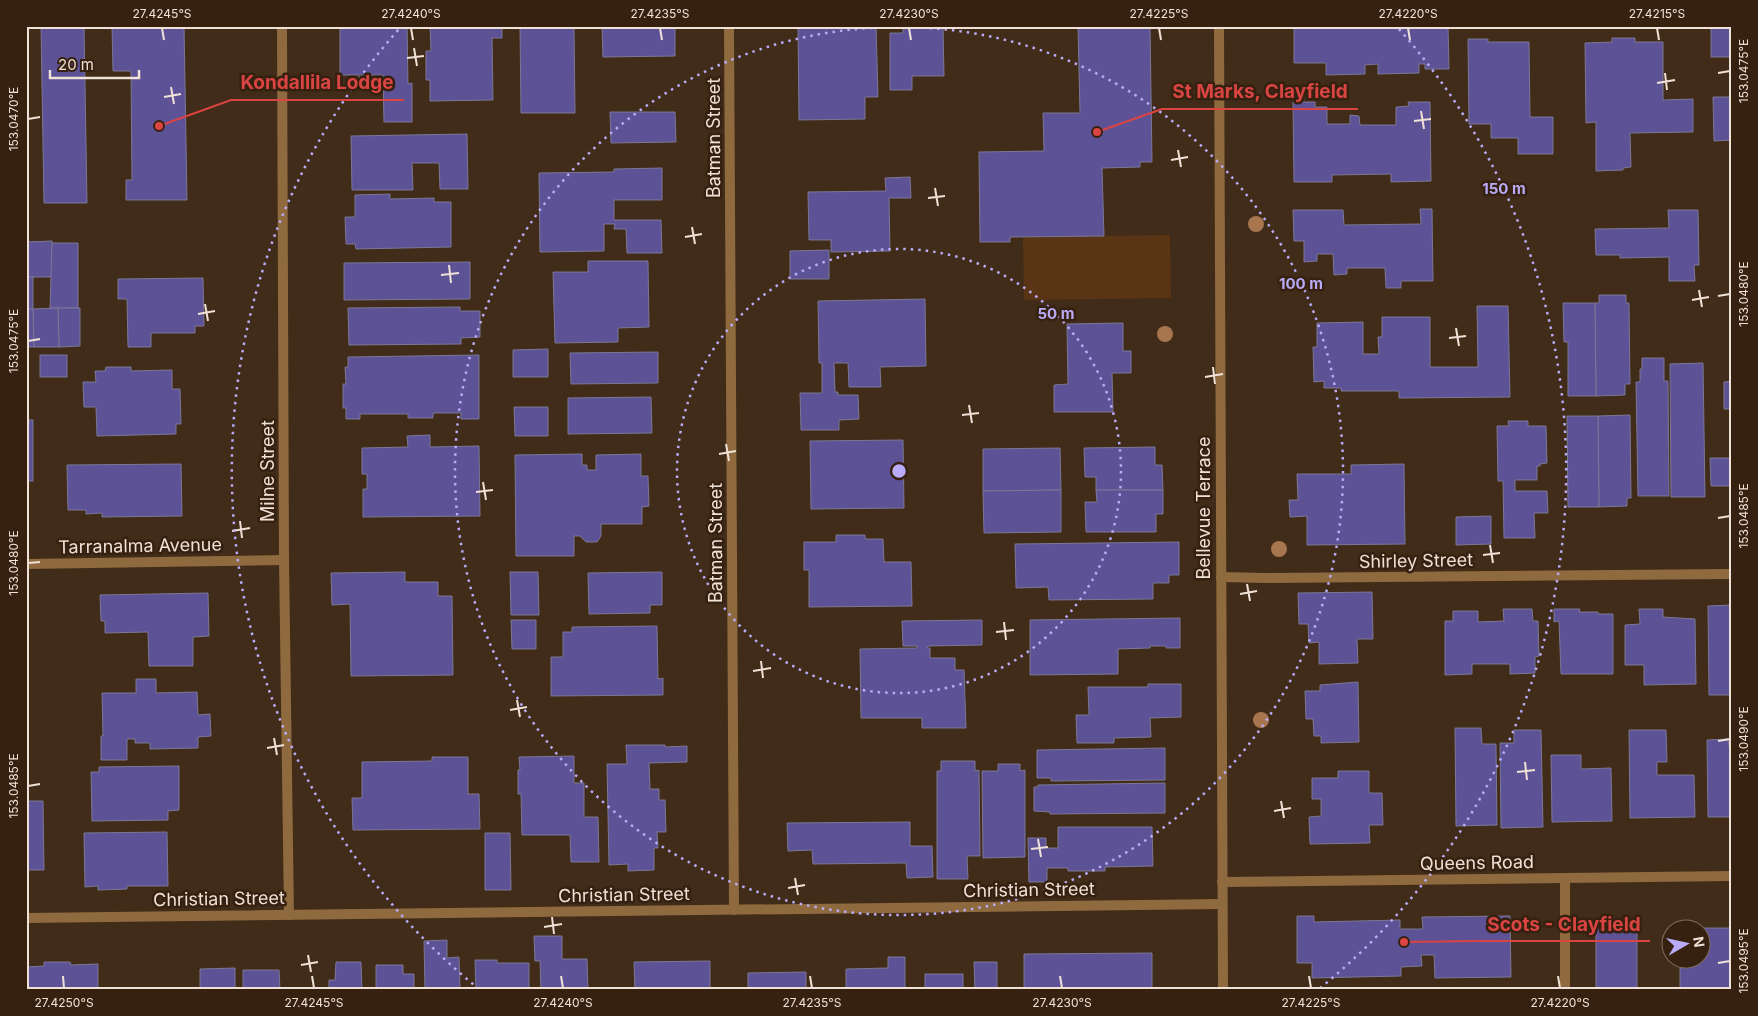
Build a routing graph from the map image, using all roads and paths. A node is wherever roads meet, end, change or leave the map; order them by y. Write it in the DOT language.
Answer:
graph roads {
  1 [pos="282,26"];
  2 [pos="729,26"];
  3 [pos="1219,26"];
  4 [pos="284,560"];
  5 [pos="26,564"];
  6 [pos="1732,574"];
  7 [pos="1221,577"];
  8 [pos="1732,876"];
  9 [pos="1565,878"];
  10 [pos="1222,882"];
  11 [pos="1222,904"];
  12 [pos="734,910"];
  13 [pos="289,915"];
  14 [pos="26,918"];
  15 [pos="1223,990"];
  16 [pos="1565,990"];
  1 -- 4 [label="street, Milne Street"];
  2 -- 12 [label="street, Batman Street"];
  3 -- 7 [label="street, Bellevue Terrace"];
  4 -- 5 [label="street, Tarranalma Avenue"];
  4 -- 13 [label="street, Milne Street"];
  6 -- 7 [label="street, Shirley Street"];
  7 -- 10 [label="street, Bellevue Terrace"];
  8 -- 9 [label="street, Queens Road"];
  9 -- 10 [label="street, Queens Road"];
  9 -- 16 [label="street"];
  10 -- 11 [label="street, Bellevue Terrace"];
  11 -- 12 [label="street, Christian Street"];
  11 -- 15 [label="street, Bellevue Terrace"];
  12 -- 13 [label="street, Christian Street"];
  13 -- 14 [label="street, Christian Street"];
}
